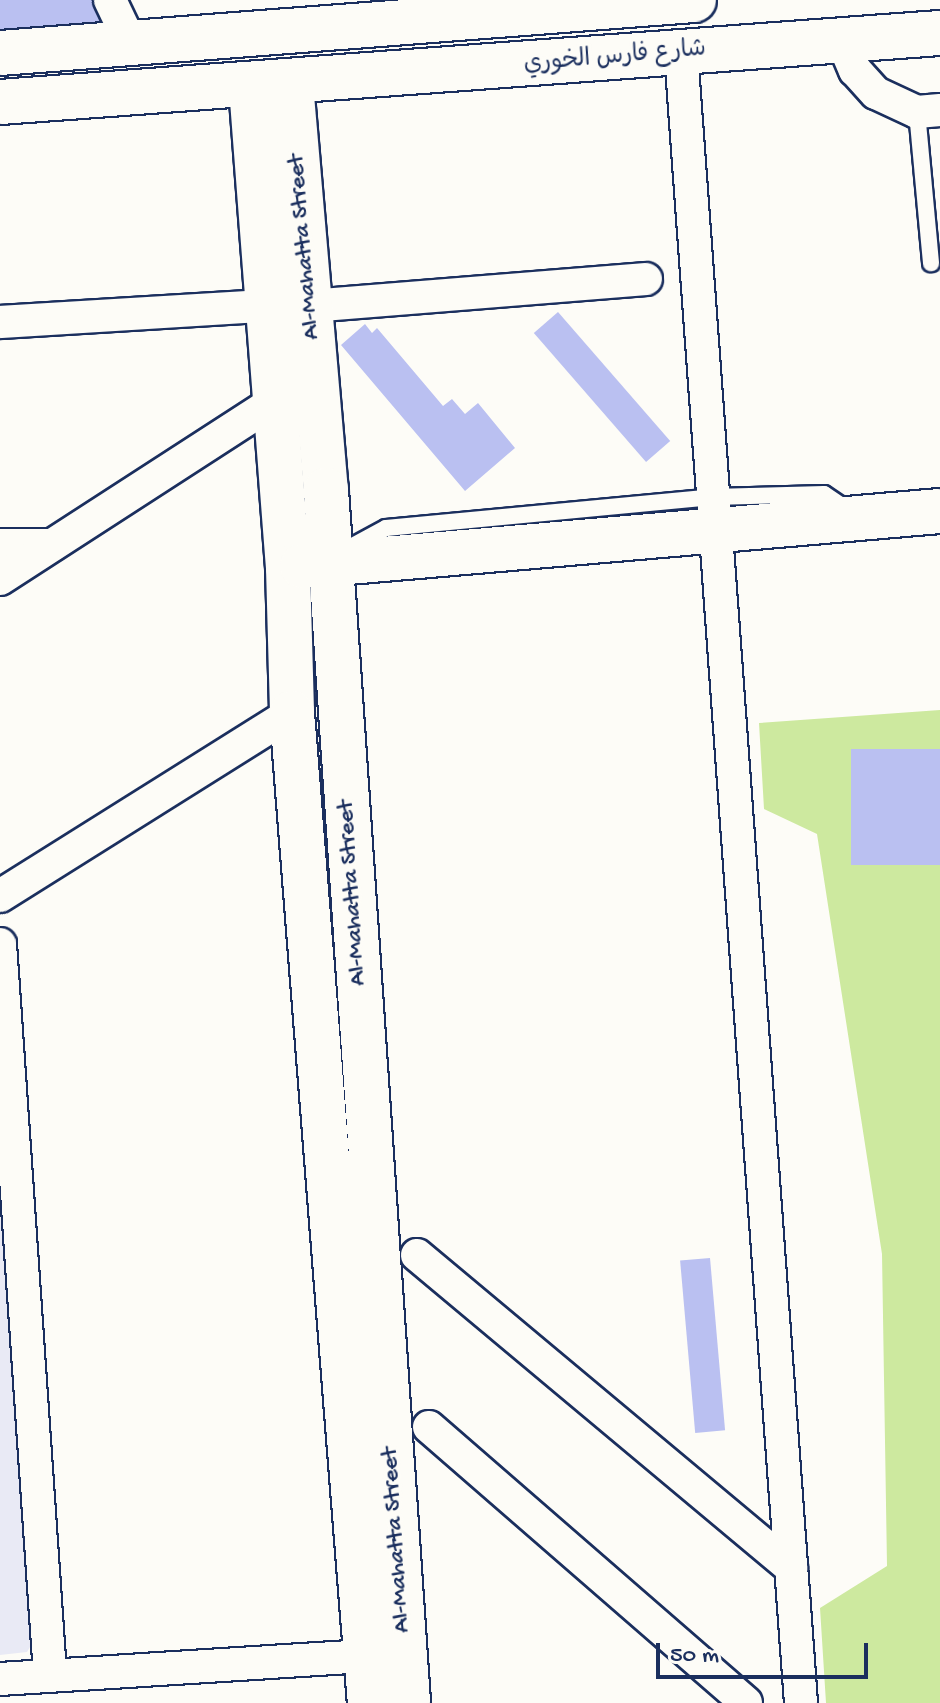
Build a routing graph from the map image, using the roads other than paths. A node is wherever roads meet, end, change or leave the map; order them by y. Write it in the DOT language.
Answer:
graph roads {
  1 [pos="110,0"];
  2 [pos="694,0"];
  3 [pos="940,33"];
  4 [pos="842,40"];
  5 [pos="131,44"];
  6 [pos="0,53"];
  7 [pos="681,53"];
  8 [pos="271,85"];
  9 [pos="0,102"];
  10 [pos="928,111"];
  11 [pos="931,263"];
  12 [pos="646,279"];
  13 [pos="265,306"];
  14 [pos="310,306"];
  15 [pos="0,322"];
  16 [pos="272,403"];
  17 [pos="940,511"];
  18 [pos="714,514"];
  19 [pos="0,545"];
  20 [pos="52,545"];
  21 [pos="331,562"];
  22 [pos="288,568"];
  23 [pos="0,579"];
  24 [pos="292,713"];
  25 [pos="0,896"];
  26 [pos="0,944"];
  27 [pos="417,1255"];
  28 [pos="429,1427"];
  29 [pos="791,1568"];
  30 [pos="366,1656"];
  31 [pos="50,1674"];
  32 [pos="0,1679"];
  33 [pos="370,1703"];
  34 [pos="408,1703"];
  35 [pos="746,1703"];
  36 [pos="801,1703"];
  1 -- 5 [label="street"];
  2 -- 5 [label="street"];
  3 -- 4 [label="street, شارع فارس الخوري"];
  4 -- 7 [label="street, شارع فارس الخوري"];
  4 -- 10 [label="street"];
  5 -- 6 [label="street"];
  7 -- 8 [label="street, شارع فارس الخوري"];
  7 -- 18 [label="street"];
  8 -- 9 [label="street, شارع فارس الخوري"];
  8 -- 13 [label="street, Al-Mahatta Street"];
  8 -- 14 [label="street, Al-Mahatta Street"];
  10 -- 11 [label="lane"];
  12 -- 14 [label="street"];
  13 -- 15 [label="street"];
  13 -- 16 [label="street, Al-Mahatta Street"];
  14 -- 21 [label="street, Al-Mahatta Street"];
  16 -- 20 [label="street"];
  16 -- 22 [label="street, Al-Mahatta Street"];
  17 -- 18 [label="street"];
  18 -- 21 [label="street"];
  18 -- 29 [label="street"];
  19 -- 20 [label="street"];
  20 -- 23 [label="street"];
  21 -- 22 [label="street"];
  21 -- 34 [label="street, Al-Mahatta Street"];
  22 -- 24 [label="street, Al-Mahatta Street"];
  24 -- 25 [label="street"];
  24 -- 30 [label="street, Al-Mahatta Street"];
  26 -- 31 [label="street"];
  27 -- 29 [label="street"];
  28 -- 35 [label="street"];
  29 -- 36 [label="street"];
  30 -- 31 [label="street"];
  30 -- 33 [label="street, Al-Mahatta Street"];
  31 -- 32 [label="street"];
}
